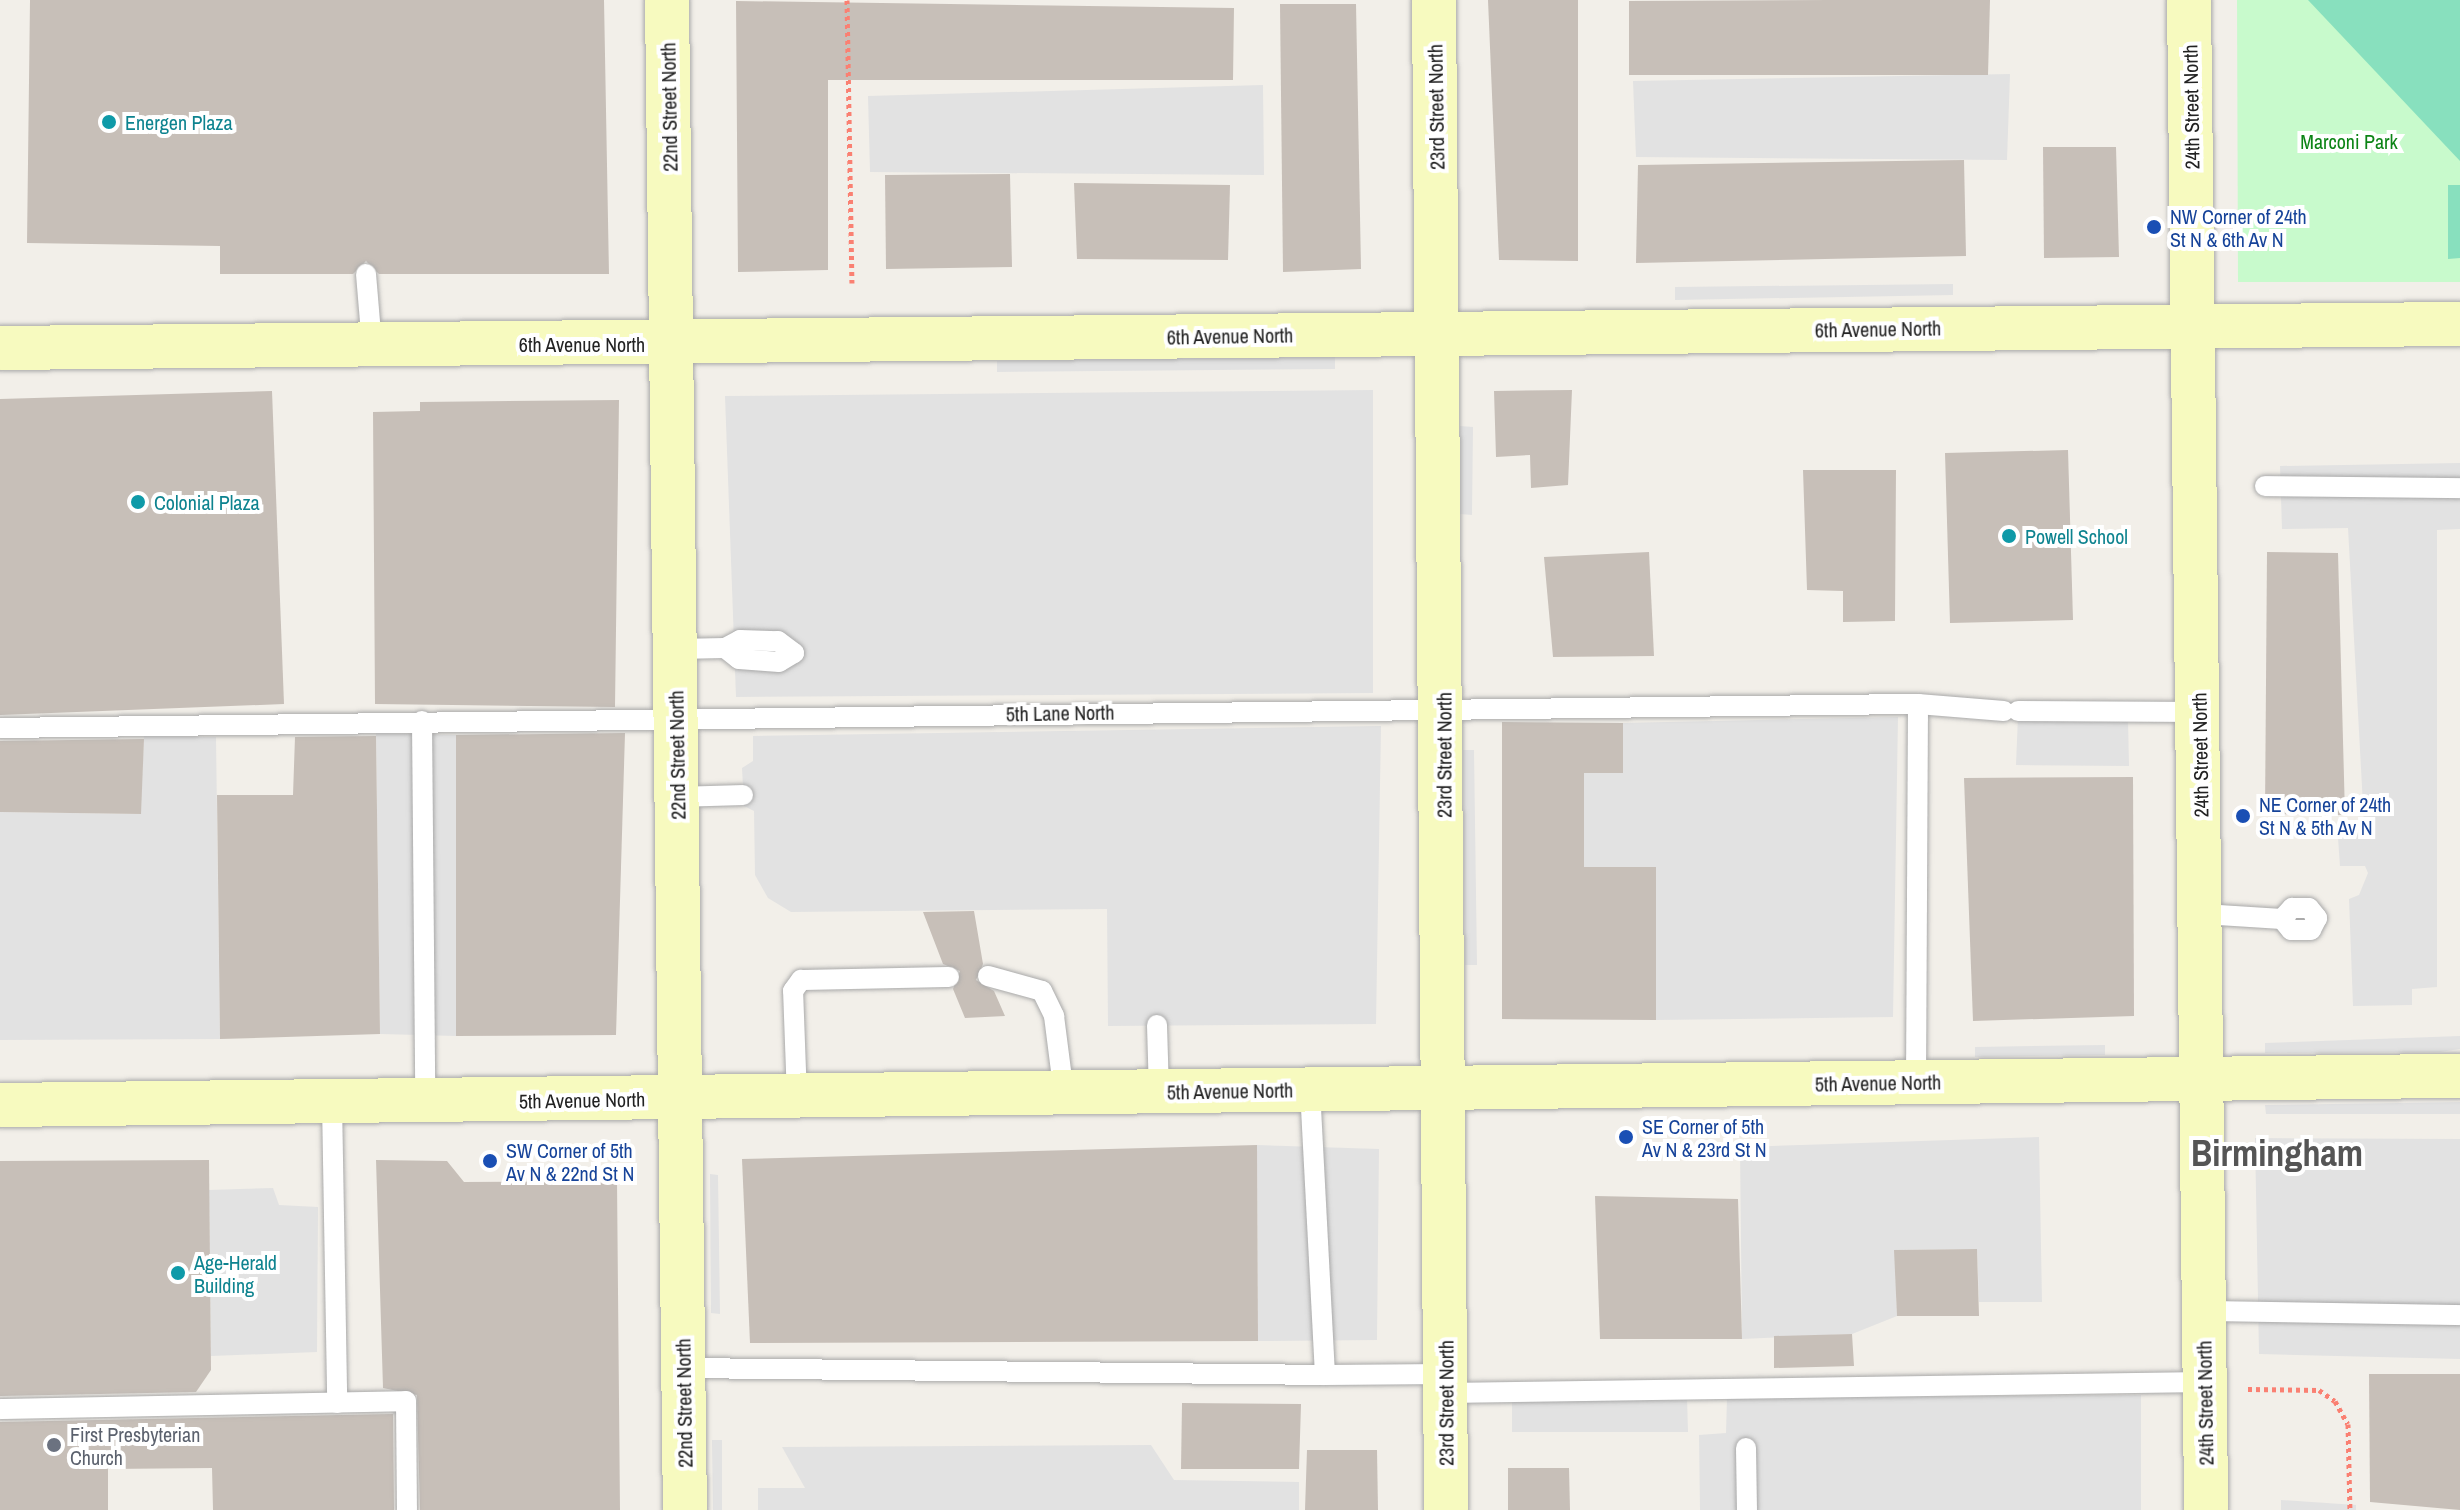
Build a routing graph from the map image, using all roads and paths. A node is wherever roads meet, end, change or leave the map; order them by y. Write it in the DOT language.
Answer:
graph roads {
  1 [pos="667,0"];
  2 [pos="847,0"];
  3 [pos="1434,0"];
  4 [pos="2189,0"];
  5 [pos="366,274"];
  6 [pos="852,283"];
  7 [pos="2460,324"];
  8 [pos="2194,325"];
  9 [pos="1439,333"];
  10 [pos="672,344"];
  11 [pos="372,345"];
  12 [pos="0,348"];
  13 [pos="2265,486"];
  14 [pos="2460,488"];
  15 [pos="725,648"];
  16 [pos="676,649"];
  17 [pos="1918,704"];
  18 [pos="1444,705"];
  19 [pos="2200,712"];
  20 [pos="677,717"];
  21 [pos="422,721"];
  22 [pos="0,728"];
  23 [pos="743,795"];
  24 [pos="677,797"];
  25 [pos="2203,914"];
  26 [pos="2282,919"];
  27 [pos="988,976"];
  28 [pos="949,977"];
  29 [pos="1157,1025"];
  30 [pos="2460,1076"];
  31 [pos="2205,1079"];
  32 [pos="1916,1082"];
  33 [pos="1443,1089"];
  34 [pos="1310,1090"];
  35 [pos="1159,1093"];
  36 [pos="1064,1094"];
  37 [pos="797,1098"];
  38 [pos="681,1099"];
  39 [pos="332,1102"];
  40 [pos="425,1102"];
  41 [pos="0,1105"];
  42 [pos="2205,1311"];
  43 [pos="2460,1315"];
  44 [pos="683,1368"];
  45 [pos="1325,1375"];
  46 [pos="2205,1382"];
  47 [pos="1446,1383"];
  48 [pos="2248,1389"];
  49 [pos="337,1403"];
  50 [pos="0,1409"];
  51 [pos="1746,1448"];
  52 [pos="407,1510"];
  53 [pos="685,1510"];
  54 [pos="1446,1510"];
  55 [pos="1747,1510"];
  56 [pos="2206,1510"];
  57 [pos="2350,1510"];
  1 -- 10 [label="main road, 22nd Street North"];
  2 -- 6 [label="path"];
  3 -- 9 [label="main road, 23rd Street North"];
  4 -- 8 [label="main road, 24th Street North"];
  5 -- 11 [label="lane"];
  7 -- 8 [label="main road, 6th Avenue North"];
  8 -- 9 [label="main road, 6th Avenue North"];
  8 -- 19 [label="main road, 24th Street North"];
  9 -- 10 [label="main road, 6th Avenue North"];
  9 -- 18 [label="main road, 23rd Street North"];
  10 -- 11 [label="main road, 6th Avenue North"];
  10 -- 16 [label="main road, 22nd Street North"];
  11 -- 12 [label="main road, 6th Avenue North"];
  13 -- 14 [label="lane"];
  15 -- 16 [label="lane"];
  16 -- 20 [label="main road, 22nd Street North"];
  17 -- 18 [label="lane, 5th Lane North"];
  17 -- 19 [label="lane, 5th Lane North"];
  17 -- 32 [label="lane"];
  18 -- 20 [label="lane, 5th Lane North"];
  18 -- 33 [label="main road, 23rd Street North"];
  19 -- 25 [label="main road, 24th Street North"];
  20 -- 21 [label="lane, 5th Lane North"];
  20 -- 24 [label="main road, 22nd Street North"];
  21 -- 22 [label="lane, 5th Lane North"];
  21 -- 40 [label="lane"];
  23 -- 24 [label="lane"];
  24 -- 38 [label="main road, 22nd Street North"];
  25 -- 26 [label="lane"];
  25 -- 31 [label="main road, 24th Street North"];
  27 -- 36 [label="lane"];
  28 -- 37 [label="lane"];
  29 -- 35 [label="lane"];
  30 -- 31 [label="main road, 5th Avenue North"];
  31 -- 32 [label="main road, 5th Avenue North"];
  31 -- 42 [label="main road, 24th Street North"];
  32 -- 33 [label="main road, 5th Avenue North"];
  33 -- 34 [label="main road, 5th Avenue North"];
  33 -- 47 [label="main road, 23rd Street North"];
  34 -- 35 [label="main road, 5th Avenue North"];
  34 -- 45 [label="lane"];
  35 -- 36 [label="main road, 5th Avenue North"];
  36 -- 37 [label="main road, 5th Avenue North"];
  37 -- 38 [label="main road, 5th Avenue North"];
  38 -- 40 [label="main road, 5th Avenue North"];
  38 -- 44 [label="main road, 22nd Street North"];
  39 -- 40 [label="main road, 5th Avenue North"];
  39 -- 41 [label="main road, 5th Avenue North"];
  39 -- 49 [label="lane"];
  42 -- 43 [label="lane"];
  42 -- 46 [label="main road, 24th Street North"];
  44 -- 45 [label="lane"];
  44 -- 53 [label="main road, 22nd Street North"];
  45 -- 47 [label="lane"];
  46 -- 47 [label="lane"];
  46 -- 56 [label="main road, 24th Street North"];
  47 -- 54 [label="main road, 23rd Street North"];
  48 -- 57 [label="path"];
  49 -- 50 [label="lane"];
  49 -- 52 [label="lane"];
  51 -- 55 [label="lane"];
}
